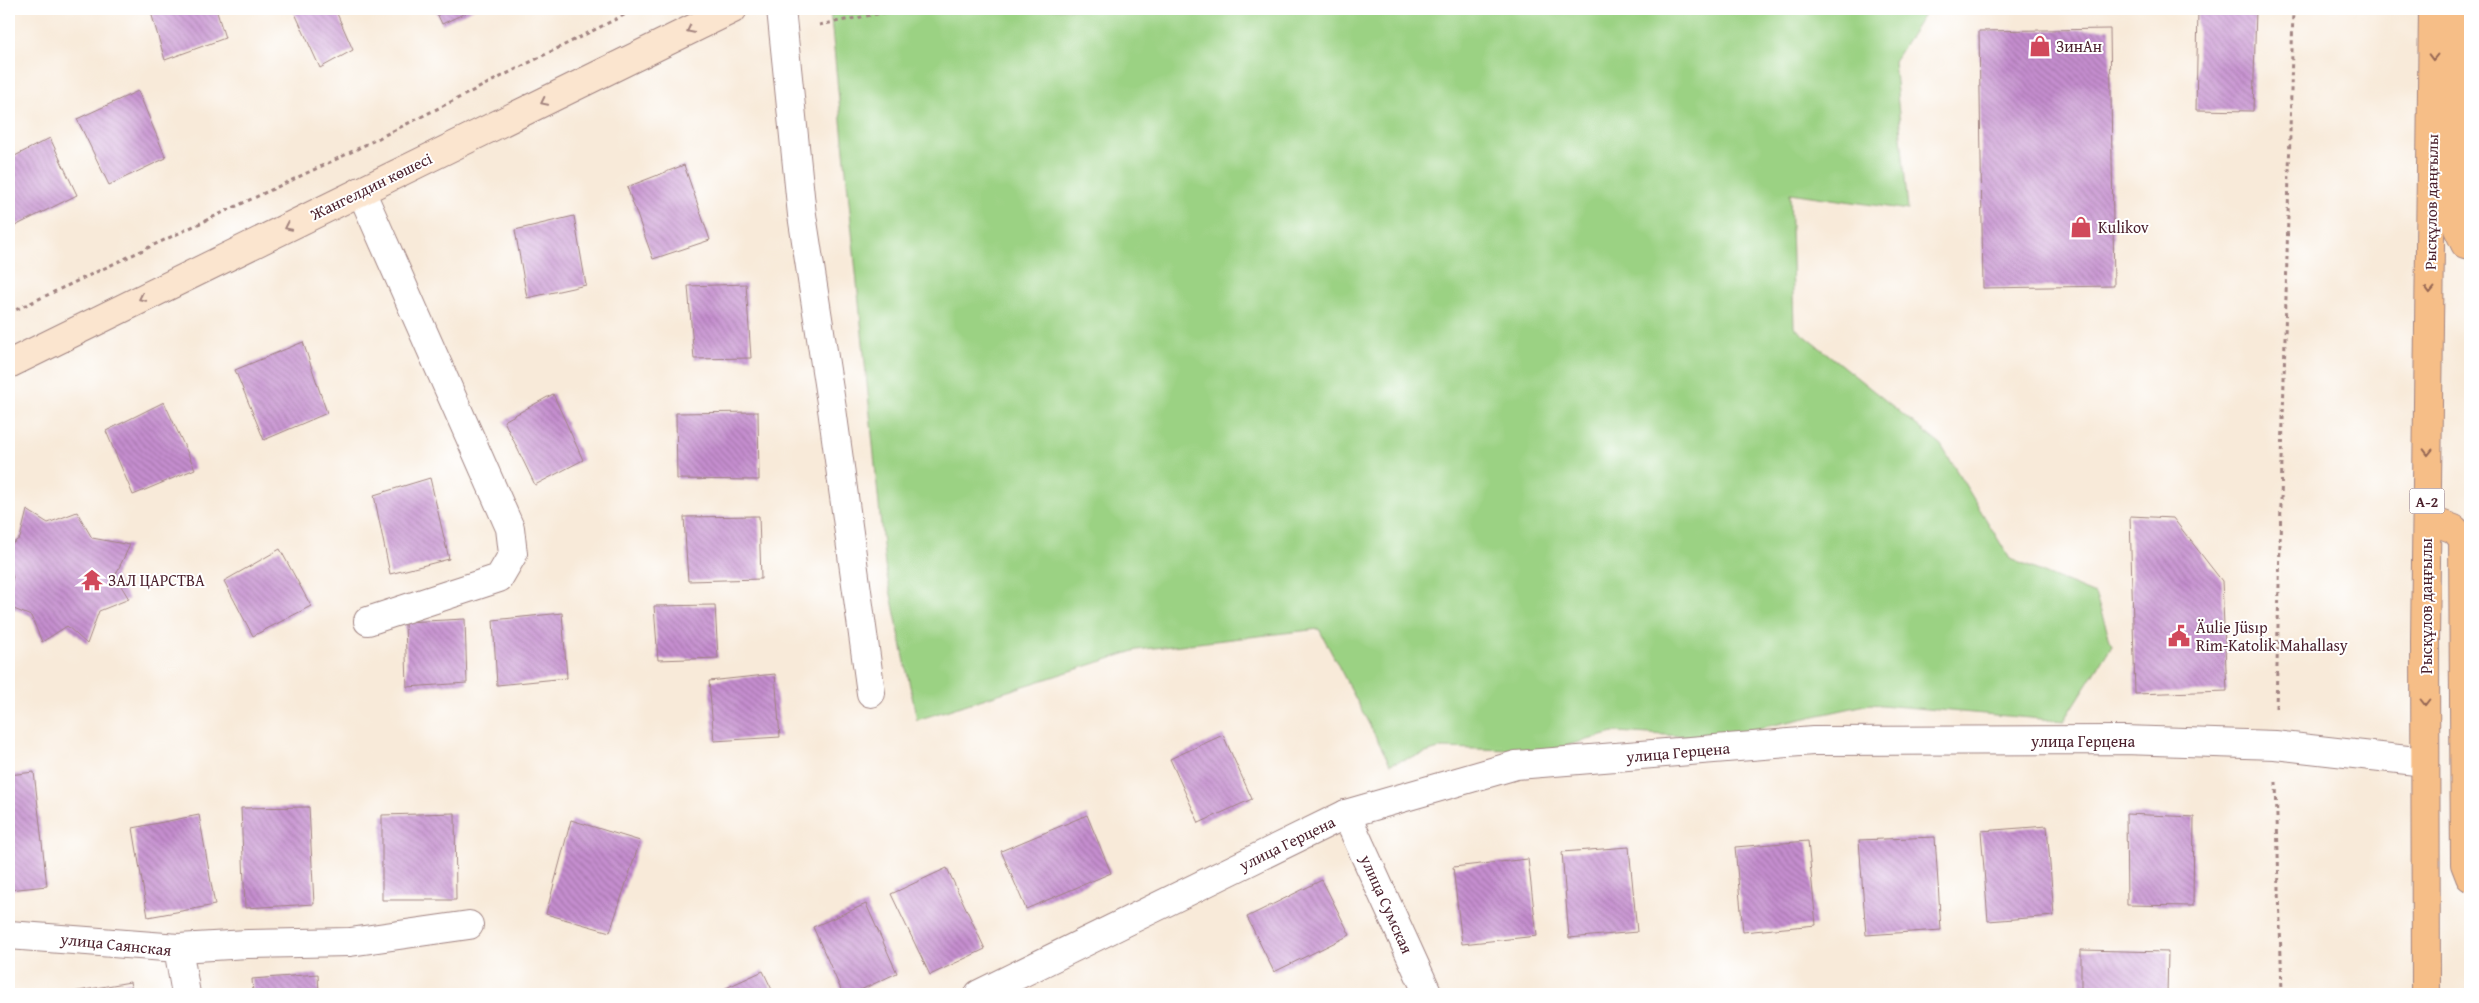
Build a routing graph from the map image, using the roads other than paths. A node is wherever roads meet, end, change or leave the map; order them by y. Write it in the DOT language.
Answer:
graph roads {
  1 [pos="733,9"];
  2 [pos="2433,9"];
  3 [pos="2457,9"];
  4 [pos="783,20"];
  5 [pos="361,191"];
  6 [pos="2470,246"];
  7 [pos="9,364"];
  8 [pos="2427,519"];
  9 [pos="368,621"];
  10 [pos="871,693"];
  11 [pos="2425,762"];
  12 [pos="1346,814"];
  13 [pos="2470,877"];
  14 [pos="469,925"];
  15 [pos="9,936"];
  16 [pos="178,948"];
  17 [pos="186,994"];
  18 [pos="979,994"];
  19 [pos="1428,994"];
  20 [pos="2426,994"];
  1 -- 5 [label="main road, Жангелдин көшесі, one-way"];
  2 -- 8 [label="main road, Рысқұлов даңғылы / A-2, one-way"];
  3 -- 6 [label="main road"];
  4 -- 10 [label="street"];
  5 -- 7 [label="main road, Жангелдин көшесі, one-way"];
  5 -- 9 [label="street"];
  8 -- 11 [label="main road, Рысқұлов даңғылы / A-2, one-way"];
  8 -- 13 [label="main road"];
  11 -- 12 [label="street, улица Герцена"];
  11 -- 20 [label="main road, Рысқұлов даңғылы / A-2"];
  12 -- 18 [label="street, улица Герцена"];
  12 -- 19 [label="street, улица Сумская"];
  14 -- 16 [label="street"];
  15 -- 16 [label="street, улица Саянская"];
  16 -- 17 [label="street, улица Саянская"];
}
